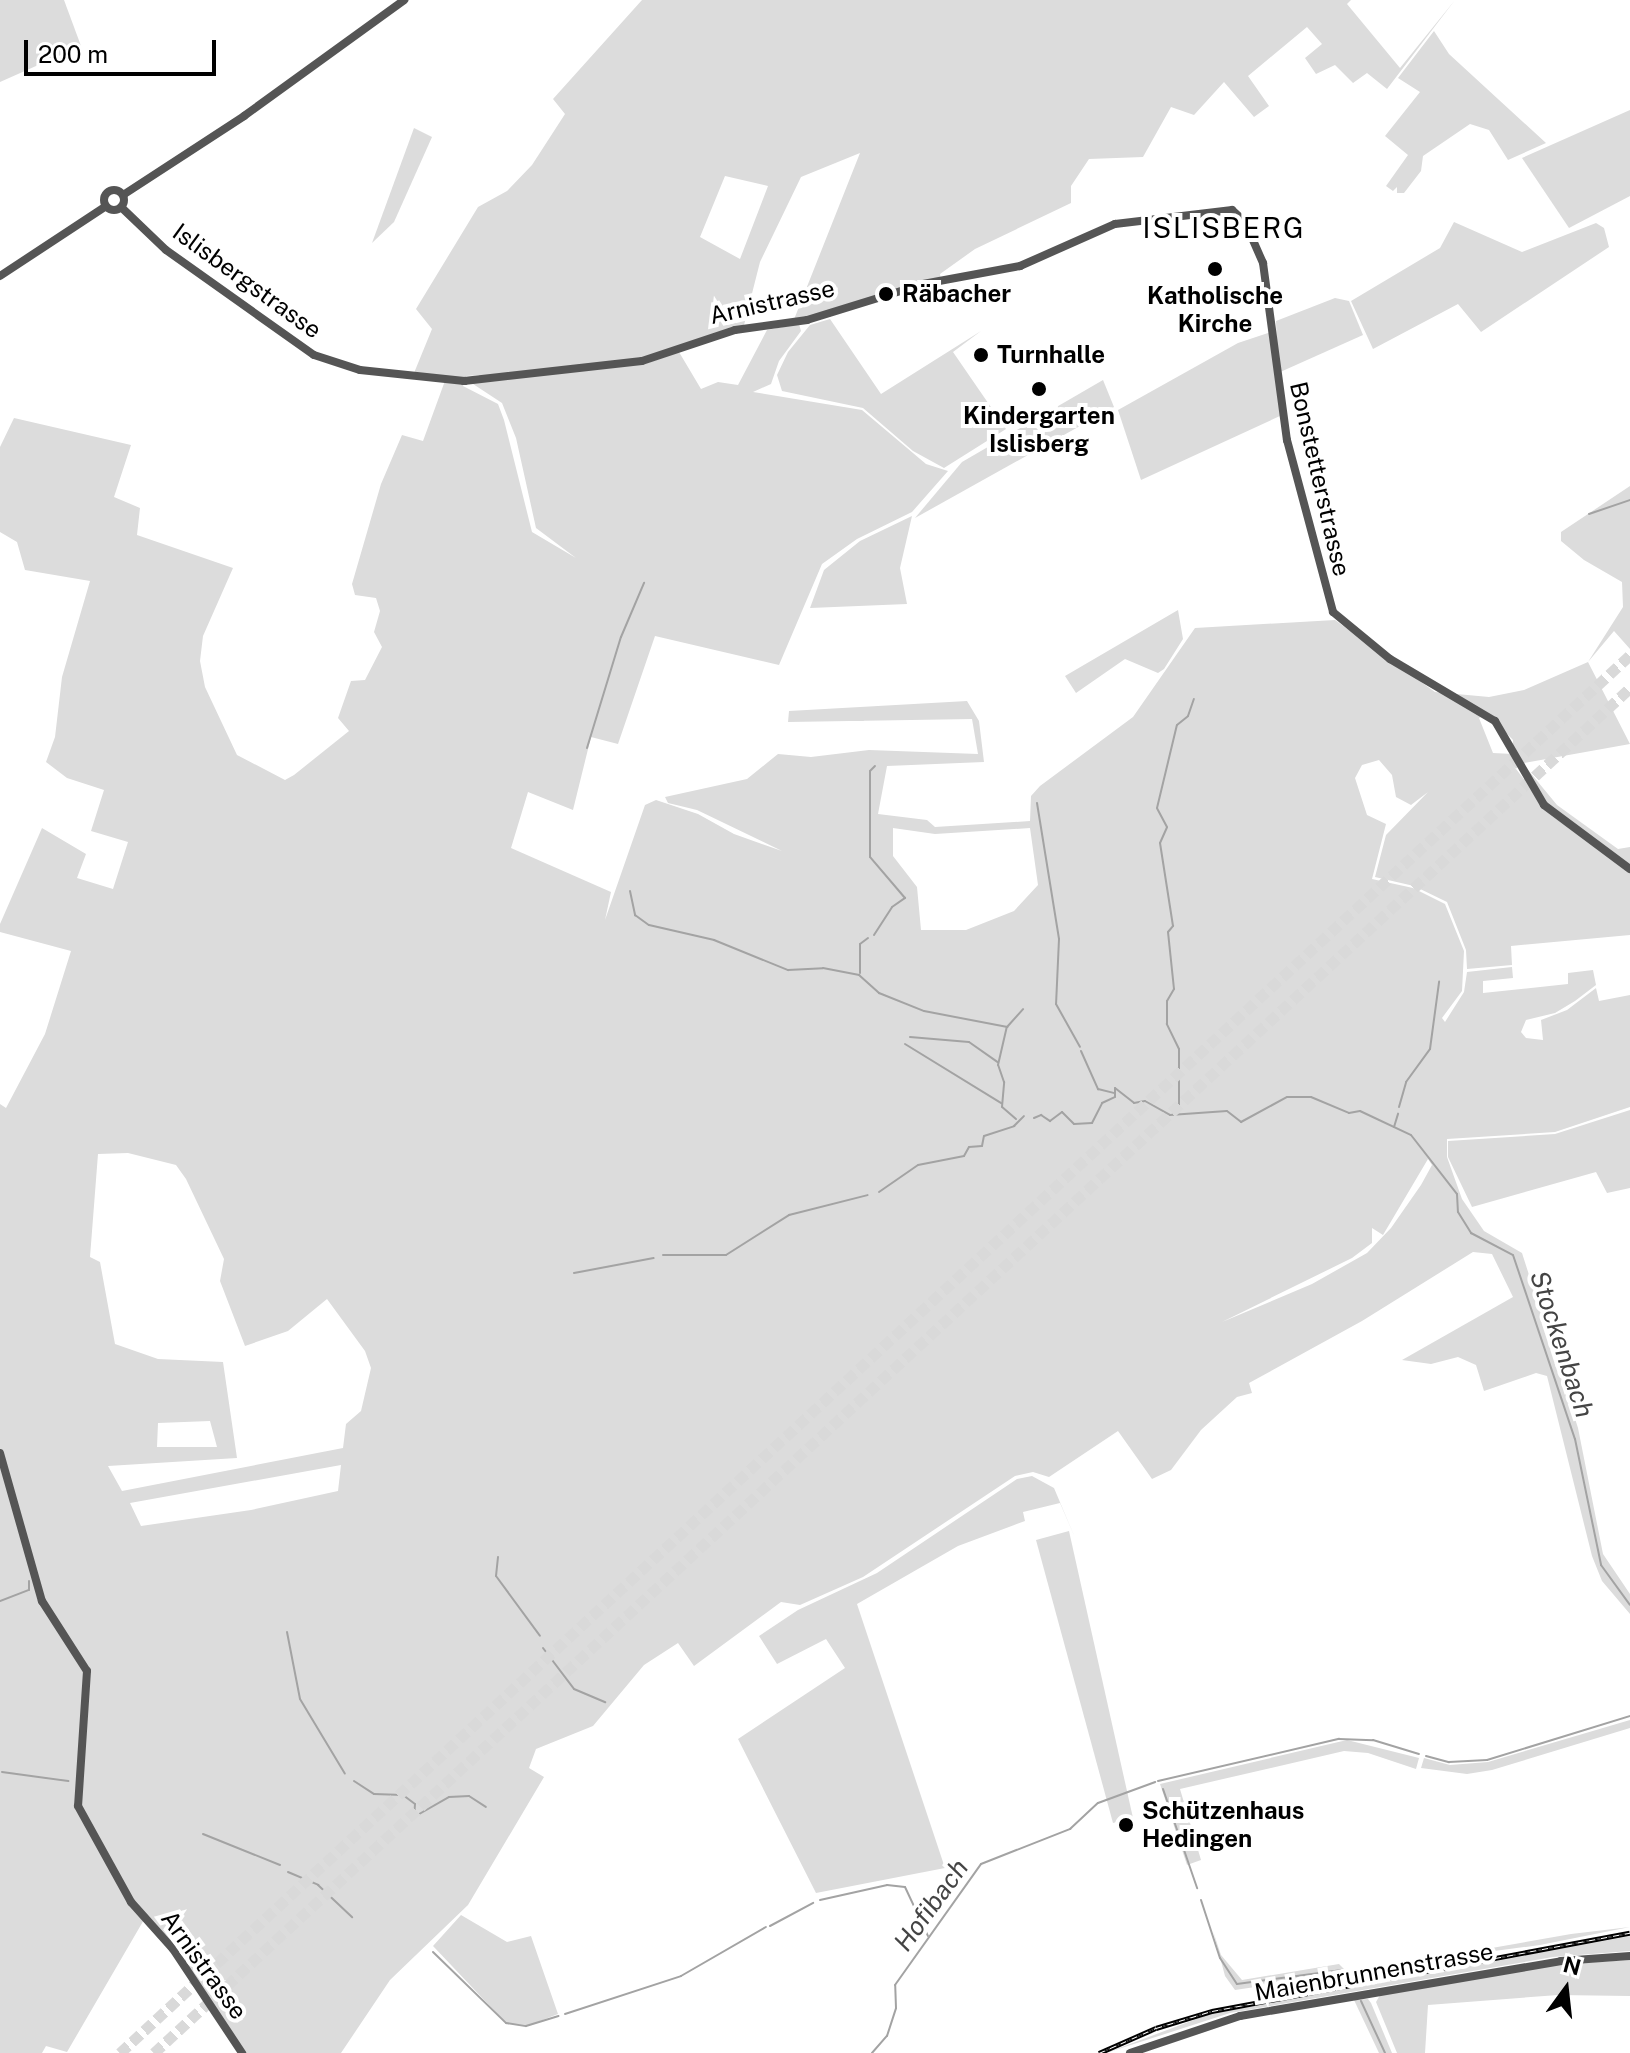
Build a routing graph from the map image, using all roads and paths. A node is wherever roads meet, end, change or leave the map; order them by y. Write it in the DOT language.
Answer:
graph roads {
  1 [pos="404,0"];
  2 [pos="123,195"];
  3 [pos="106,206"];
  4 [pos="121,207"];
  5 [pos="1232,210"];
  6 [pos="0,276"];
  7 [pos="360,370"];
  8 [pos="1630,869"];
  9 [pos="0,1453"];
  10 [pos="1630,1956"];
  11 [pos="242,2053"];
  12 [pos="1130,2053"];
  1 -- 2 [label="street"];
  2 -- 3 [label="street"];
  2 -- 4 [label="street"];
  3 -- 4 [label="street"];
  3 -- 6 [label="street"];
  4 -- 7 [label="street, Islisbergstrasse"];
  5 -- 7 [label="street, Arnistrasse"];
  5 -- 8 [label="street, Bonstetterstrasse"];
  9 -- 11 [label="street, Arnistrasse"];
  10 -- 12 [label="street, Maienbrunnenstrasse"];
}
